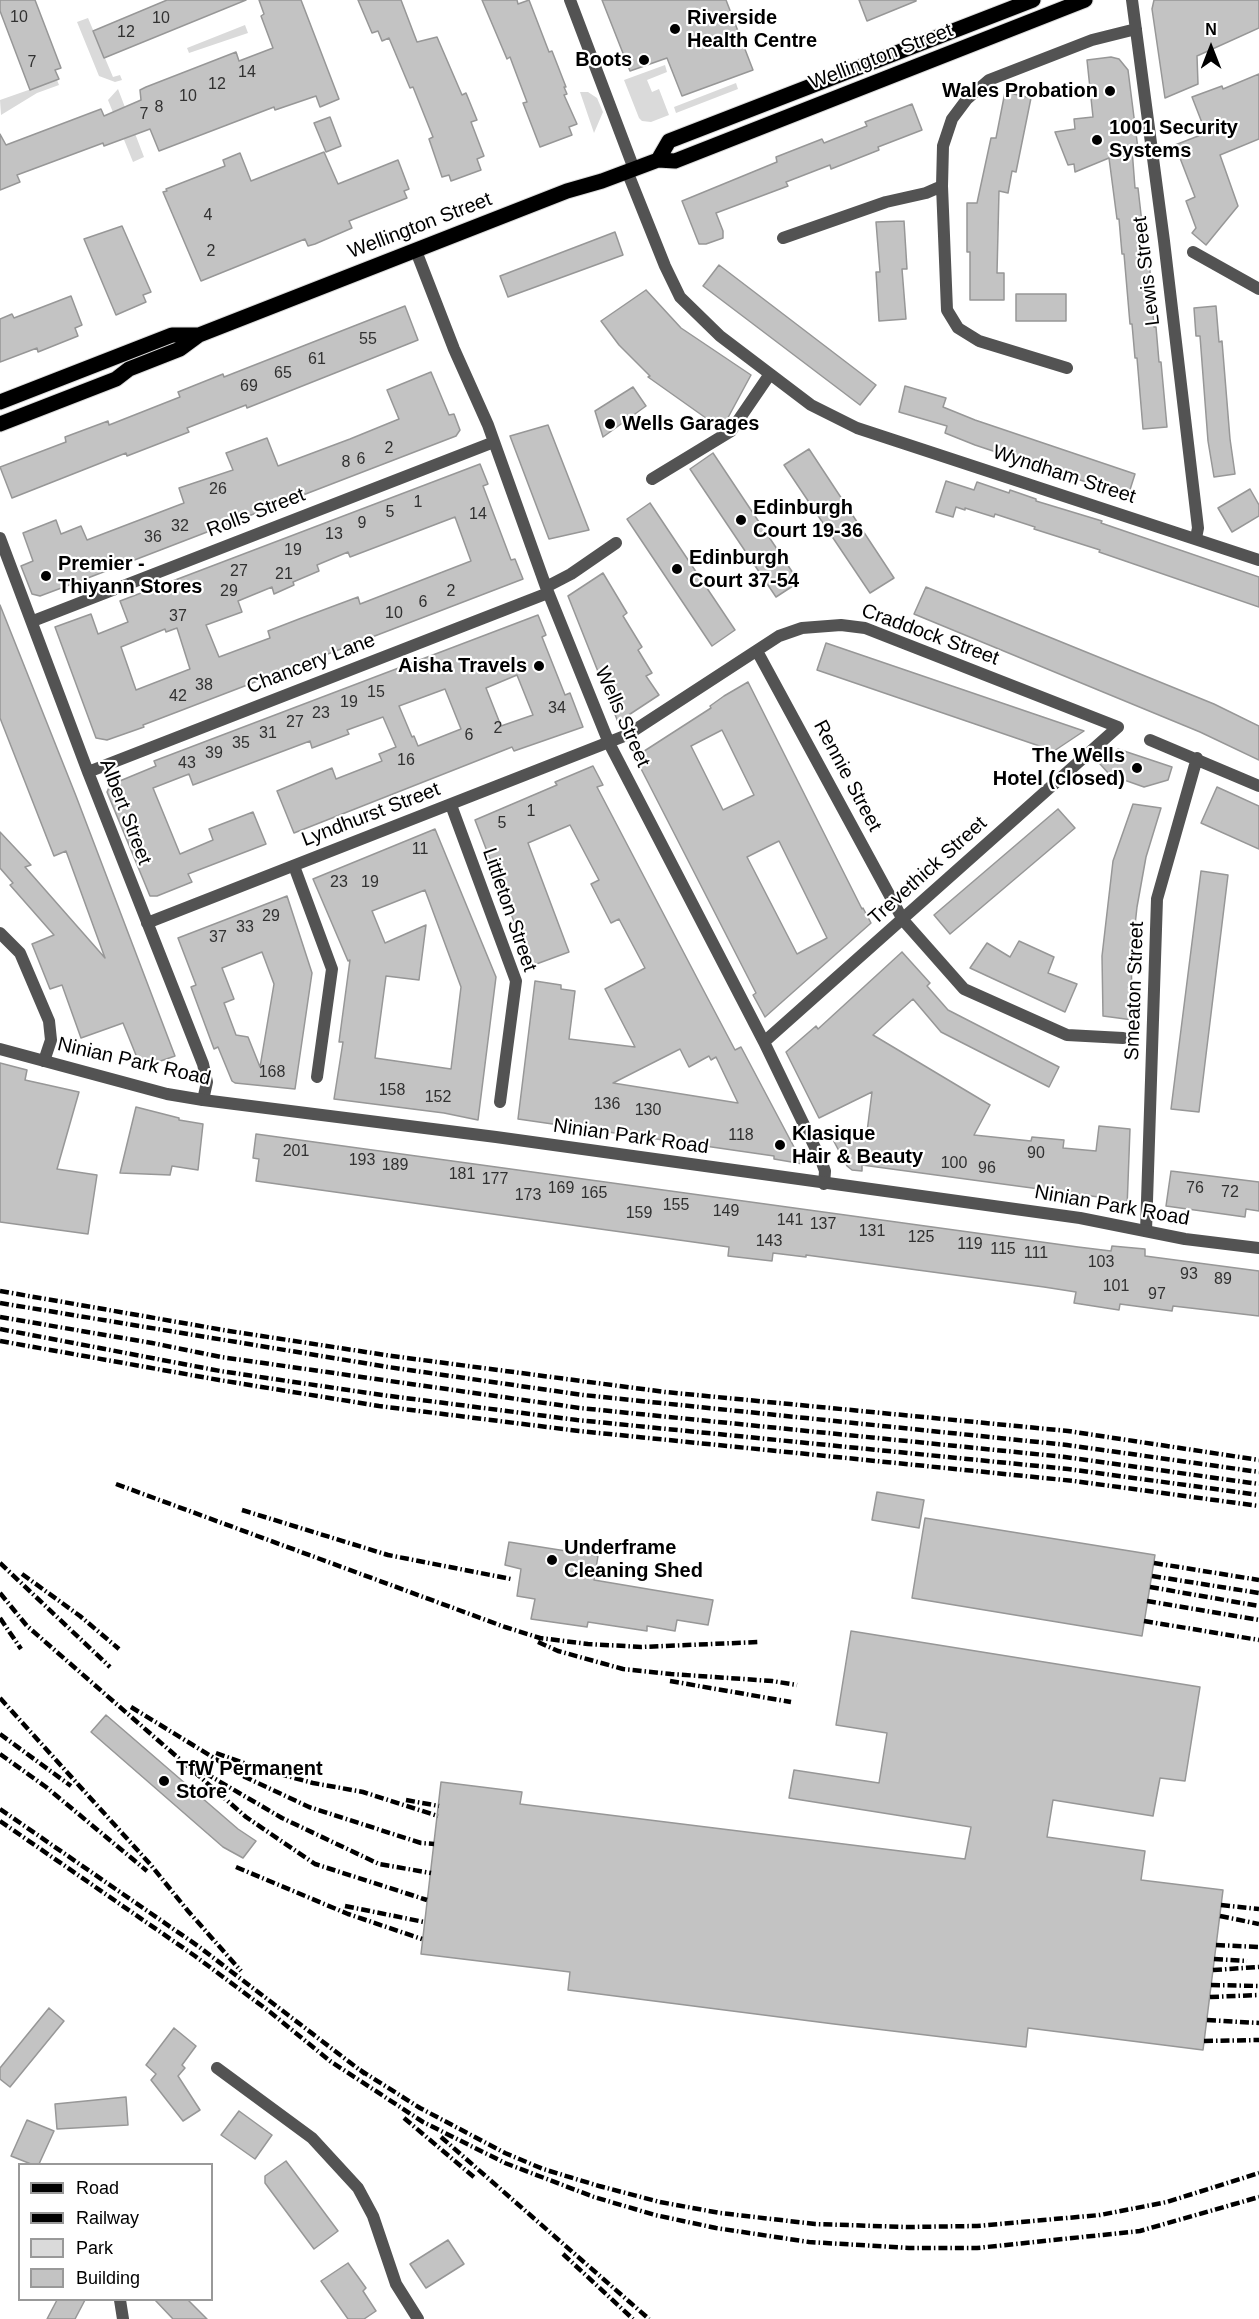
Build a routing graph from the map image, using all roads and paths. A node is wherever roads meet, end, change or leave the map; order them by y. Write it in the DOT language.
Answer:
graph roads {
  1 [pos="570,0"];
  2 [pos="1033,0"];
  3 [pos="1085,0"];
  4 [pos="1132,0"];
  5 [pos="1136,29"];
  6 [pos="657,160"];
  7 [pos="630,170"];
  8 [pos="942,186"];
  9 [pos="783,238"];
  10 [pos="416,251"];
  11 [pos="1193,252"];
  12 [pos="1259,289"];
  13 [pos="199,335"];
  14 [pos="1067,368"];
  15 [pos="770,374"];
  16 [pos="0,402"];
  17 [pos="0,424"];
  18 [pos="494,442"];
  19 [pos="652,479"];
  20 [pos="0,538"];
  21 [pos="1196,538"];
  22 [pos="616,543"];
  23 [pos="1259,560"];
  24 [pos="547,590"];
  25 [pos="33,621"];
  26 [pos="758,651"];
  27 [pos="1118,727"];
  28 [pos="1150,740"];
  29 [pos="609,743"];
  30 [pos="1197,758"];
  31 [pos="88,772"];
  32 [pos="1259,786"];
  33 [pos="451,805"];
  34 [pos="294,866"];
  35 [pos="903,920"];
  36 [pos="147,923"];
  37 [pos="0,933"];
  38 [pos="1123,1038"];
  39 [pos="764,1042"];
  40 [pos="0,1049"];
  41 [pos="44,1061"];
  42 [pos="317,1077"];
  43 [pos="203,1100"];
  44 [pos="500,1102"];
  45 [pos="824,1184"];
  46 [pos="1146,1231"];
  47 [pos="1259,1248"];
  48 [pos="217,2068"];
  49 [pos="120,2301"];
  50 [pos="123,2319"];
  51 [pos="417,2319"];
  1 -- 7 [label="street, Wyndham Street"];
  2 -- 6 [label="main road, Wellington Street"];
  3 -- 6 [label="main road, Wellington Street"];
  4 -- 5 [label="street, Lewis Street"];
  5 -- 8 [label="street"];
  5 -- 21 [label="street, Lewis Street"];
  6 -- 7 [label="main road, Wellington Street"];
  7 -- 10 [label="main road, Wellington Street"];
  7 -- 15 [label="street, Wyndham Street"];
  8 -- 9 [label="street"];
  8 -- 14 [label="street"];
  10 -- 13 [label="main road, Wellington Street"];
  10 -- 18 [label="street, Wells Street"];
  11 -- 12 [label="street"];
  13 -- 16 [label="main road, Wellington Street"];
  13 -- 17 [label="main road, Wellington Street"];
  15 -- 19 [label="street"];
  15 -- 21 [label="street, Wyndham Street"];
  18 -- 24 [label="street, Wells Street"];
  18 -- 25 [label="street, Rolls Street"];
  20 -- 25 [label="street, Albert Street"];
  21 -- 23 [label="street, Wyndham Street"];
  22 -- 24 [label="street, Chancery Lane"];
  24 -- 29 [label="street, Wells Street"];
  24 -- 31 [label="street, Chancery Lane"];
  25 -- 31 [label="street, Albert Street"];
  26 -- 27 [label="street, Craddock Street"];
  26 -- 29 [label="street, Craddock Street"];
  26 -- 35 [label="street, Rennie Street"];
  27 -- 35 [label="street, Trevethick Street"];
  28 -- 30 [label="street"];
  29 -- 33 [label="street, Lyndhurst Street"];
  29 -- 39 [label="street, Wells Street"];
  30 -- 32 [label="street"];
  30 -- 46 [label="street, Smeaton Street"];
  31 -- 36 [label="street, Albert Street"];
  33 -- 34 [label="street, Lyndhurst Street"];
  33 -- 44 [label="street, Littleton Street"];
  34 -- 36 [label="street, Lyndhurst Street"];
  34 -- 42 [label="street"];
  35 -- 38 [label="street, Rennie Street"];
  35 -- 39 [label="street, Trevethick Street"];
  36 -- 43 [label="street, Albert Street"];
  37 -- 41 [label="street"];
  39 -- 45 [label="street, Wells Street"];
  40 -- 41 [label="street, Ninian Park Road"];
  41 -- 43 [label="street, Ninian Park Road"];
  43 -- 45 [label="street, Ninian Park Road"];
  45 -- 46 [label="street, Ninian Park Road"];
  46 -- 47 [label="street, Ninian Park Road"];
  48 -- 51 [label="street"];
  49 -- 50 [label="street"];
}
